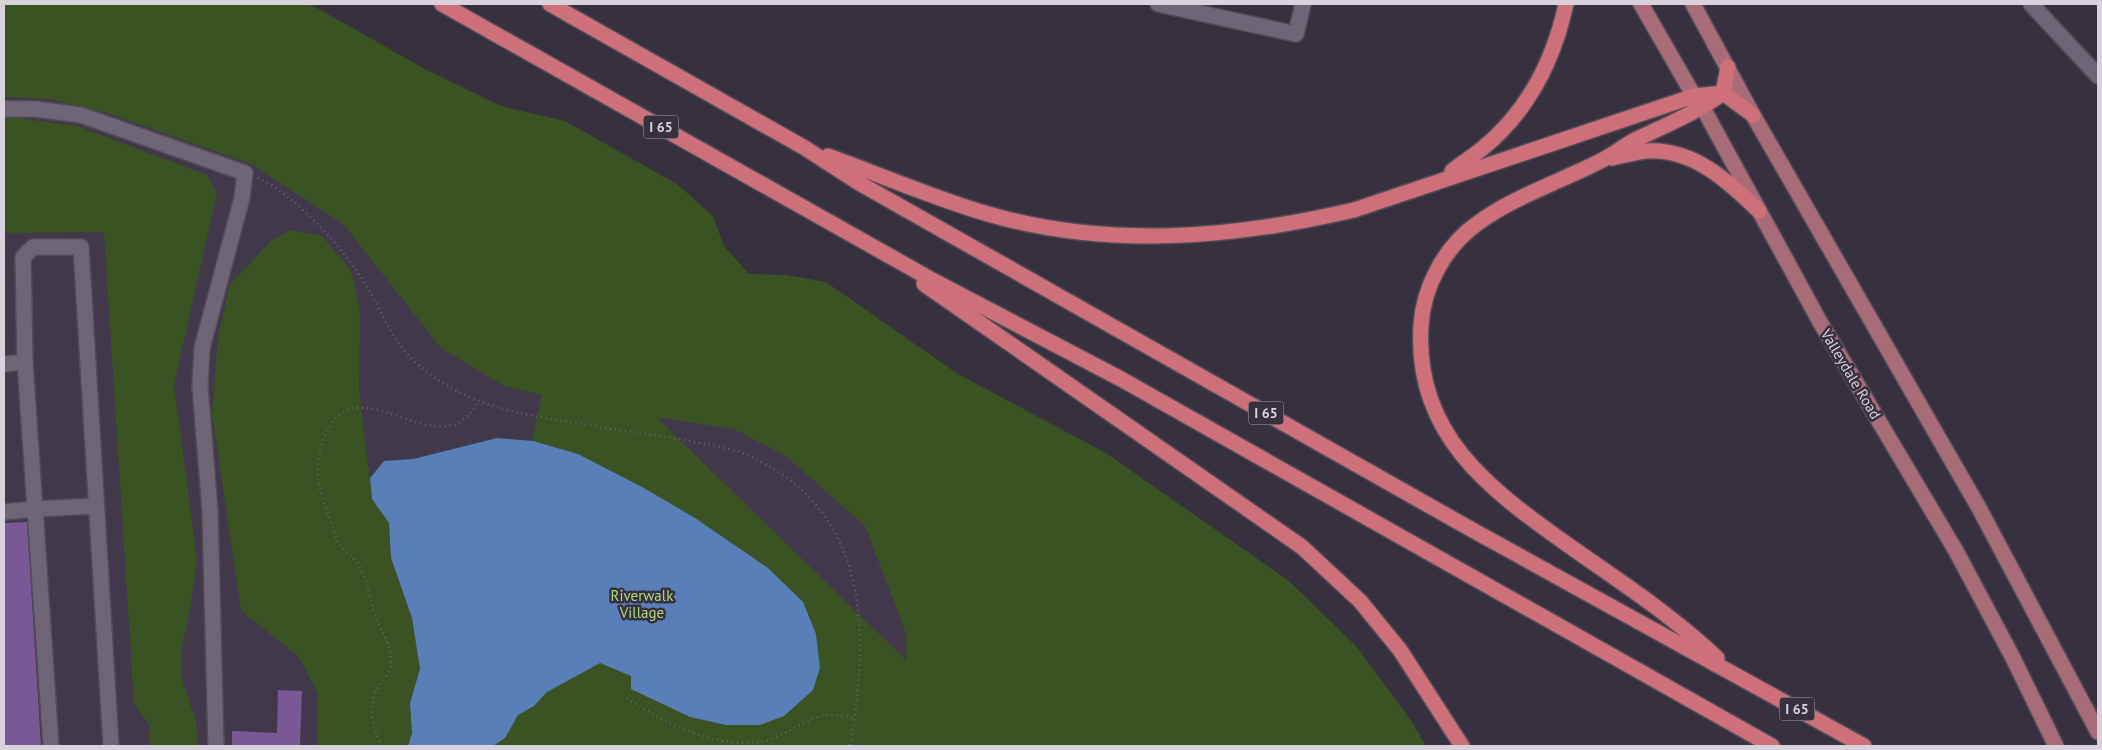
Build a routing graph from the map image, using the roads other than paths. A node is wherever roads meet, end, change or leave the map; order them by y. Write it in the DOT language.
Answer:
graph roads {
  1 [pos="442,4"];
  2 [pos="550,4"];
  3 [pos="1158,4"];
  4 [pos="1303,4"];
  5 [pos="1566,4"];
  6 [pos="1641,4"];
  7 [pos="1693,4"];
  8 [pos="2031,4"];
  9 [pos="1728,67"];
  10 [pos="2098,76"];
  11 [pos="1723,93"];
  12 [pos="1694,96"];
  13 [pos="1703,108"];
  14 [pos="4,109"];
  15 [pos="1753,115"];
  16 [pos="805,148"];
  17 [pos="1605,159"];
  18 [pos="1444,178"];
  19 [pos="1759,211"];
  20 [pos="879,250"];
  21 [pos="25,362"];
  22 [pos="4,364"];
  23 [pos="96,506"];
  24 [pos="34,510"];
  25 [pos="4,512"];
  26 [pos="1730,672"];
  27 [pos="2098,732"];
  28 [pos="51,746"];
  29 [pos="111,746"];
  30 [pos="216,746"];
  31 [pos="1462,746"];
  32 [pos="1772,746"];
  33 [pos="1864,746"];
  34 [pos="2056,746"];
  1 -- 20 [label="highway, I 65"];
  2 -- 16 [label="highway, I 65"];
  3 -- 4 [label="street"];
  5 -- 18 [label="highway"];
  6 -- 12 [label="main road, Valleydale Road"];
  7 -- 9 [label="main road"];
  8 -- 10 [label="street"];
  9 -- 11 [label="highway"];
  9 -- 15 [label="main road"];
  11 -- 12 [label="highway"];
  11 -- 13 [label="highway"];
  11 -- 15 [label="highway"];
  12 -- 13 [label="main road, Valleydale Road"];
  12 -- 18 [label="highway"];
  13 -- 17 [label="highway"];
  13 -- 19 [label="main road, Valleydale Road"];
  14 -- 30 [label="street"];
  15 -- 27 [label="main road"];
  16 -- 18 [label="highway"];
  16 -- 26 [label="highway, I 65"];
  17 -- 19 [label="highway"];
  17 -- 26 [label="highway"];
  19 -- 34 [label="main road, Valleydale Road"];
  20 -- 31 [label="highway"];
  20 -- 32 [label="highway, I 65"];
  21 -- 22 [label="street"];
  21 -- 23 [label="street"];
  21 -- 24 [label="street"];
  23 -- 24 [label="street"];
  23 -- 29 [label="street"];
  24 -- 25 [label="street"];
  24 -- 28 [label="street"];
  26 -- 33 [label="highway, I 65"];
}
